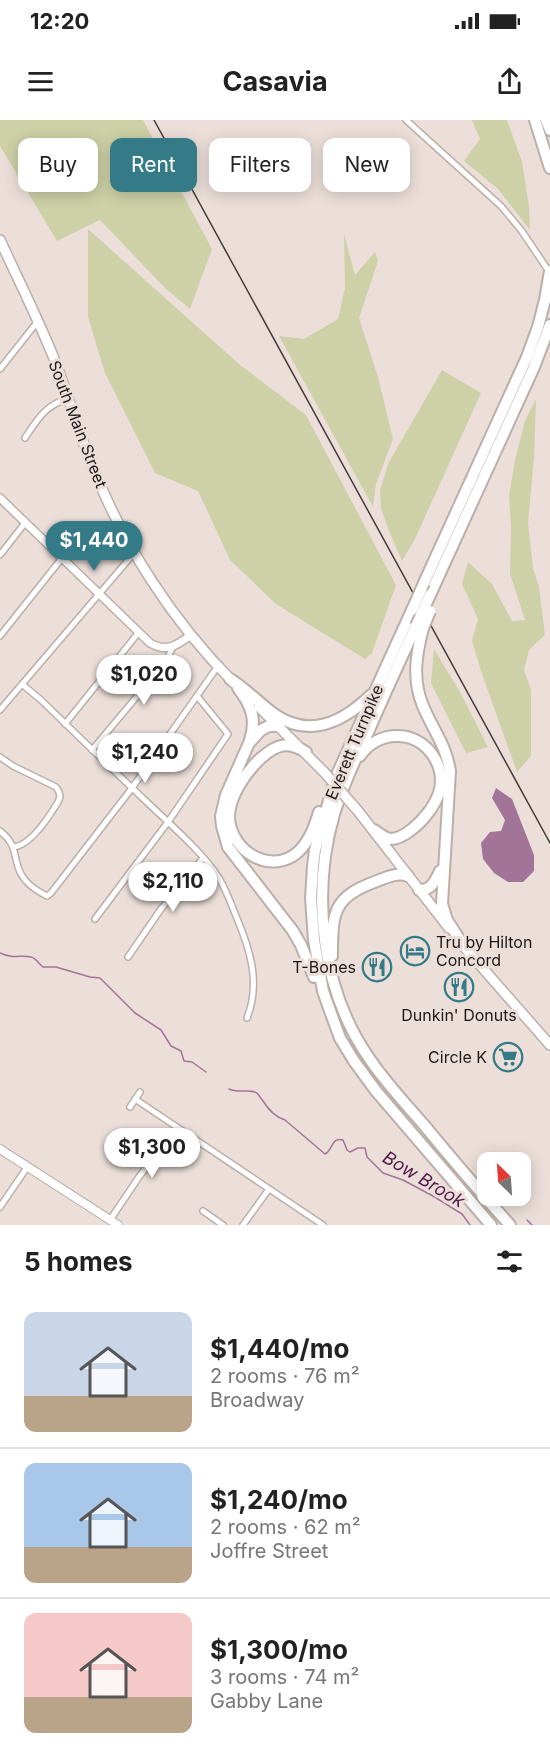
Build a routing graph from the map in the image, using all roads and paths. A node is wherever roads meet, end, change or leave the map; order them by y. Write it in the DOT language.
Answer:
graph roads {
  1 [pos="406,120"];
  2 [pos="530,120"];
  3 [pos="535,120"];
  4 [pos="546,120"];
  5 [pos="550,130"];
  6 [pos="549,163"];
  7 [pos="550,168"];
  8 [pos="0,240"];
  9 [pos="550,272"];
  10 [pos="38,321"];
  11 [pos="550,325"];
  12 [pos="0,369"];
  13 [pos="68,399"];
  14 [pos="25,438"];
  15 [pos="497,448"];
  16 [pos="0,498"];
  17 [pos="25,523"];
  18 [pos="135,552"];
  19 [pos="0,555"];
  20 [pos="62,558"];
  21 [pos="99,594"];
  22 [pos="420,627"];
  23 [pos="139,632"];
  24 [pos="191,635"];
  25 [pos="0,636"];
  26 [pos="173,647"];
  27 [pos="218,666"];
  28 [pos="230,679"];
  29 [pos="23,685"];
  30 [pos="375,691"];
  31 [pos="197,696"];
  32 [pos="0,710"];
  33 [pos="65,724"];
  34 [pos="277,726"];
  35 [pos="249,742"];
  36 [pos="92,750"];
  37 [pos="306,752"];
  38 [pos="0,757"];
  39 [pos="335,779"];
  40 [pos="132,788"];
  41 [pos="342,791"];
  42 [pos="168,822"];
  43 [pos="374,830"];
  44 [pos="0,831"];
  45 [pos="14,847"];
  46 [pos="203,858"];
  47 [pos="444,859"];
  48 [pos="408,876"];
  49 [pos="419,890"];
  50 [pos="94,919"];
  51 [pos="463,945"];
  52 [pos="128,957"];
  53 [pos="336,989"];
  54 [pos="247,1017"];
  55 [pos="340,1038"];
  56 [pos="550,1045"];
  57 [pos="140,1092"];
  58 [pos="135,1099"];
  59 [pos="130,1107"];
  60 [pos="177,1127"];
  61 [pos="0,1149"];
  62 [pos="27,1166"];
  63 [pos="269,1189"];
  64 [pos="0,1207"];
  65 [pos="203,1211"];
  66 [pos="110,1220"];
  67 [pos="118,1225"];
  68 [pos="223,1225"];
  69 [pos="243,1225"];
  70 [pos="323,1225"];
  71 [pos="491,1225"];
  72 [pos="511,1225"];
  1 -- 9 [label="street"];
  2 -- 6 [label="highway"];
  3 -- 6 [label="highway"];
  4 -- 5 [label="highway"];
  6 -- 7 [label="highway"];
  8 -- 10 [label="main road, South Main Street"];
  9 -- 30 [label="highway, Everett Turnpike, bridge"];
  10 -- 12 [label="street"];
  10 -- 13 [label="main road, South Main Street"];
  11 -- 15 [label="highway, Everett Turnpike"];
  13 -- 14 [label="street"];
  13 -- 18 [label="main road, South Main Street"];
  15 -- 22 [label="highway, Everett Turnpike, bridge"];
  15 -- 22 [label="highway, bridge"];
  16 -- 17 [label="street"];
  17 -- 19 [label="street"];
  17 -- 20 [label="street"];
  18 -- 21 [label="street"];
  18 -- 24 [label="main road, South Main Street"];
  20 -- 21 [label="street"];
  20 -- 25 [label="street"];
  21 -- 23 [label="street"];
  21 -- 29 [label="street"];
  22 -- 41 [label="highway, Everett Turnpike"];
  22 -- 47 [label="highway"];
  23 -- 26 [label="street"];
  23 -- 33 [label="street"];
  24 -- 26 [label="street"];
  24 -- 27 [label="main road, South Main Street"];
  26 -- 36 [label="street"];
  27 -- 28 [label="main road, South Main Street"];
  27 -- 31 [label="street"];
  28 -- 30 [label="highway"];
  28 -- 34 [label="main road, South Main Street"];
  28 -- 35 [label="highway"];
  29 -- 32 [label="street"];
  29 -- 33 [label="street"];
  30 -- 39 [label="highway, Everett Turnpike"];
  31 -- 40 [label="street"];
  31 -- 42 [label="street"];
  33 -- 36 [label="street"];
  34 -- 35 [label="highway"];
  34 -- 37 [label="main road, South Main Street"];
  35 -- 55 [label="highway"];
  36 -- 40 [label="street"];
  37 -- 39 [label="highway"];
  37 -- 43 [label="main road, South Main Street, bridge"];
  38 -- 45 [label="street"];
  39 -- 55 [label="highway, Everett Turnpike"];
  40 -- 42 [label="street"];
  40 -- 45 [label="street"];
  41 -- 43 [label="highway"];
  41 -- 53 [label="highway, Everett Turnpike"];
  42 -- 46 [label="street"];
  42 -- 50 [label="street"];
  43 -- 48 [label="main road, South Main Street"];
  44 -- 45 [label="street"];
  46 -- 52 [label="street"];
  46 -- 54 [label="street"];
  47 -- 49 [label="highway"];
  47 -- 51 [label="highway"];
  48 -- 49 [label="main road, South Main Street"];
  48 -- 53 [label="highway"];
  49 -- 51 [label="main road, South Main Street"];
  51 -- 56 [label="main road, South Main Street"];
  53 -- 72 [label="highway, Everett Turnpike"];
  55 -- 71 [label="highway, Everett Turnpike"];
  57 -- 58 [label="street"];
  58 -- 59 [label="street"];
  58 -- 60 [label="street"];
  60 -- 63 [label="street"];
  60 -- 66 [label="street"];
  61 -- 62 [label="main road"];
  62 -- 64 [label="street"];
  62 -- 66 [label="main road"];
  63 -- 69 [label="street"];
  63 -- 70 [label="street"];
  65 -- 68 [label="street"];
  66 -- 67 [label="main road"];
}
